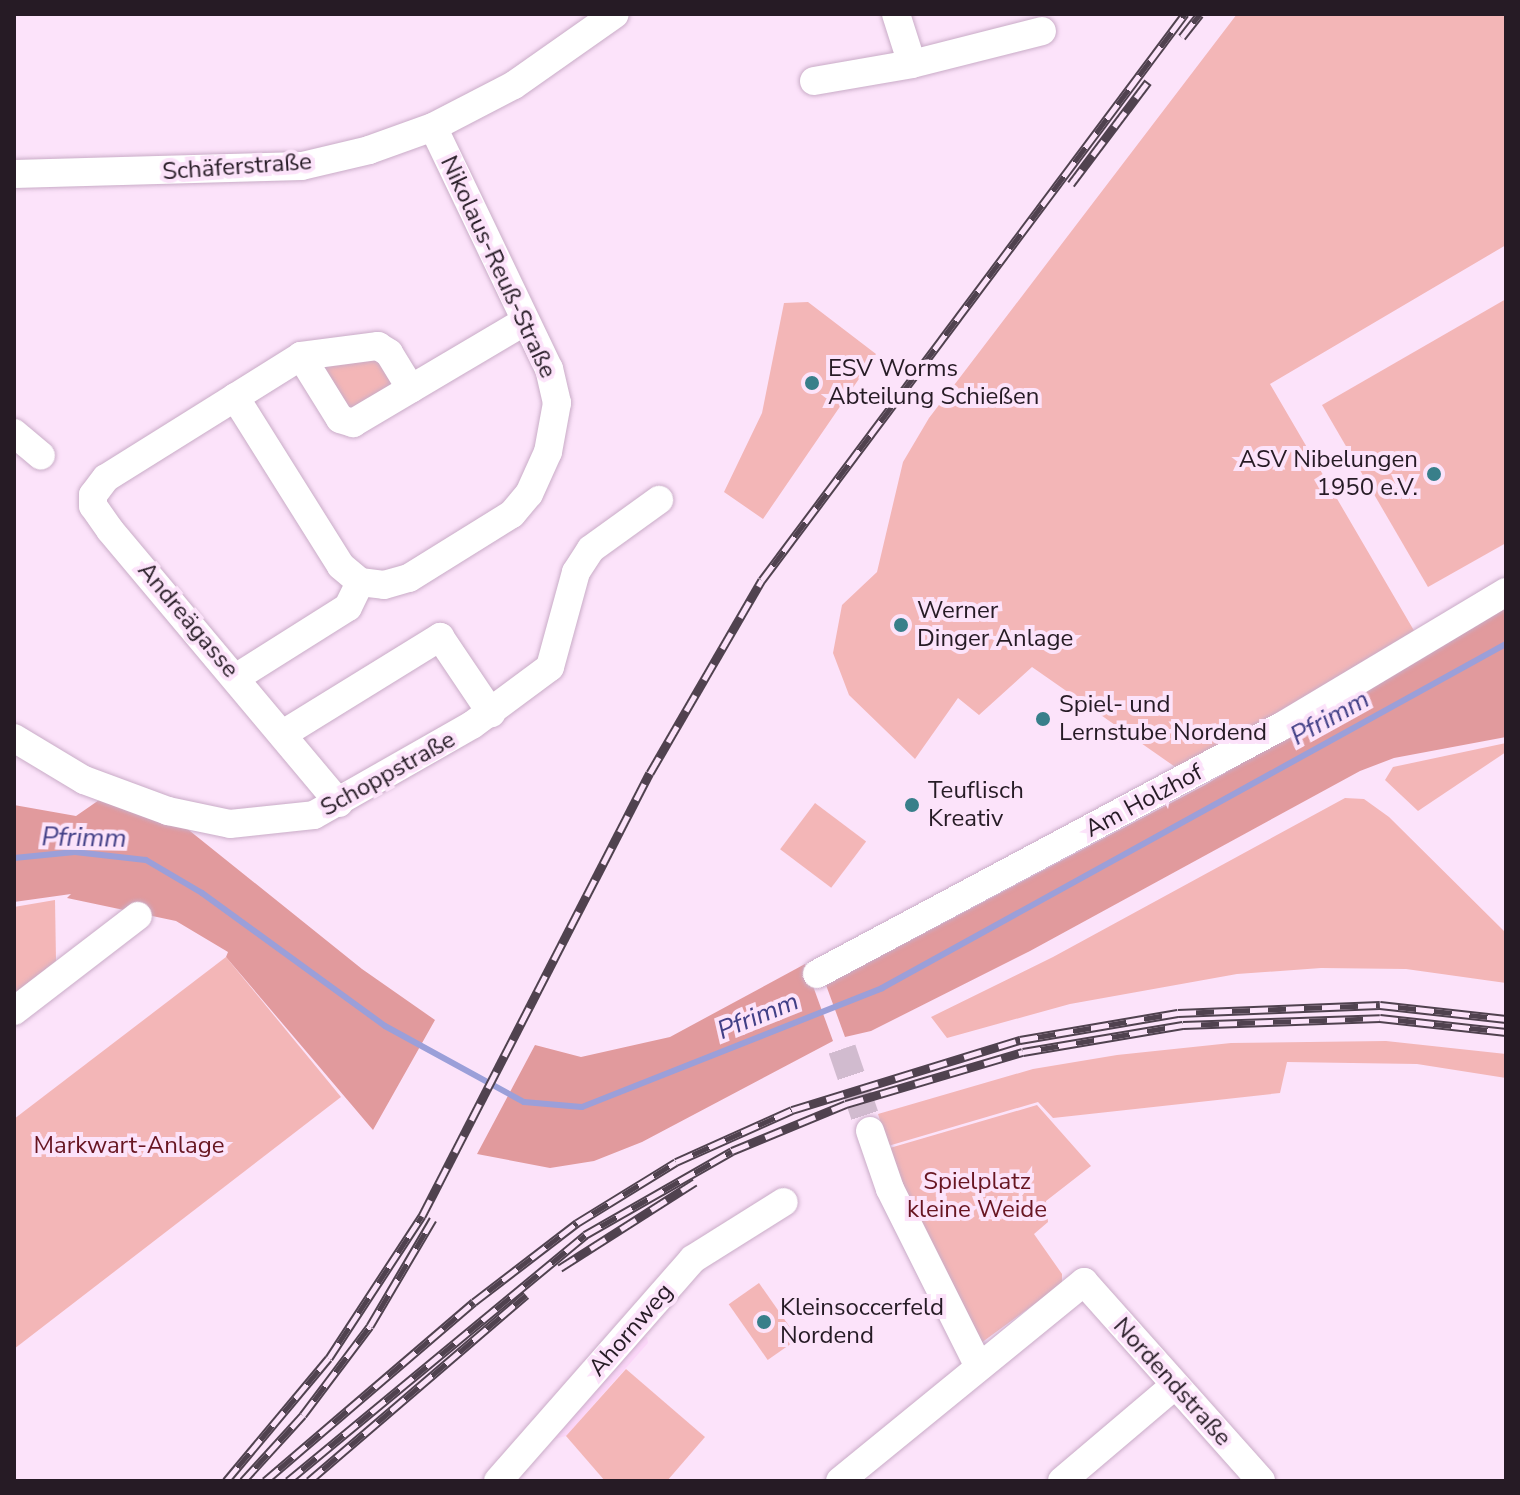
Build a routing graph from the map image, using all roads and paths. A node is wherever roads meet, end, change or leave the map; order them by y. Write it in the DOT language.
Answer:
graph roads {
  1 [pos="615,14"];
  2 [pos="896,14"];
  3 [pos="1042,31"];
  4 [pos="912,64"];
  5 [pos="814,81"];
  6 [pos="433,127"];
  7 [pos="14,174"];
  8 [pos="524,322"];
  9 [pos="301,356"];
  10 [pos="411,389"];
  11 [pos="235,397"];
  12 [pos="14,433"];
  13 [pos="41,456"];
  14 [pos="659,500"];
  15 [pos="360,582"];
  16 [pos="1506,592"];
  17 [pos="237,677"];
  18 [pos="491,713"];
  19 [pos="283,734"];
  20 [pos="14,738"];
  21 [pos="339,803"];
  22 [pos="138,916"];
  23 [pos="817,974"];
  24 [pos="14,1011"];
  25 [pos="870,1131"];
  26 [pos="784,1202"];
  27 [pos="979,1367"];
  28 [pos="1175,1385"];
  29 [pos="498,1481"];
  30 [pos="840,1481"];
  31 [pos="1062,1481"];
  32 [pos="1261,1481"];
  1 -- 6 [label="street, Schäferstraße"];
  2 -- 4 [label="street"];
  3 -- 4 [label="street"];
  4 -- 5 [label="street"];
  6 -- 7 [label="street, Schäferstraße"];
  6 -- 8 [label="street, Nikolaus-Reuß-Straße"];
  8 -- 10 [label="street"];
  8 -- 15 [label="street, Nikolaus-Reuß-Straße"];
  9 -- 10 [label="street"];
  9 -- 10 [label="street"];
  9 -- 11 [label="street"];
  11 -- 15 [label="street"];
  11 -- 17 [label="street, Andreägasse"];
  12 -- 13 [label="street"];
  14 -- 18 [label="street, Schoppstraße"];
  15 -- 17 [label="street"];
  16 -- 23 [label="street, Am Holzhof"];
  17 -- 19 [label="street, Andreägasse"];
  18 -- 19 [label="street"];
  18 -- 21 [label="street, Schoppstraße"];
  19 -- 21 [label="street, Andreägasse"];
  20 -- 21 [label="street, Schoppstraße"];
  22 -- 24 [label="street"];
  25 -- 27 [label="street"];
  26 -- 29 [label="street, Ahornweg"];
  27 -- 28 [label="street, Nordendstraße"];
  27 -- 30 [label="street"];
  28 -- 31 [label="street"];
  28 -- 32 [label="street, Nordendstraße"];
}
